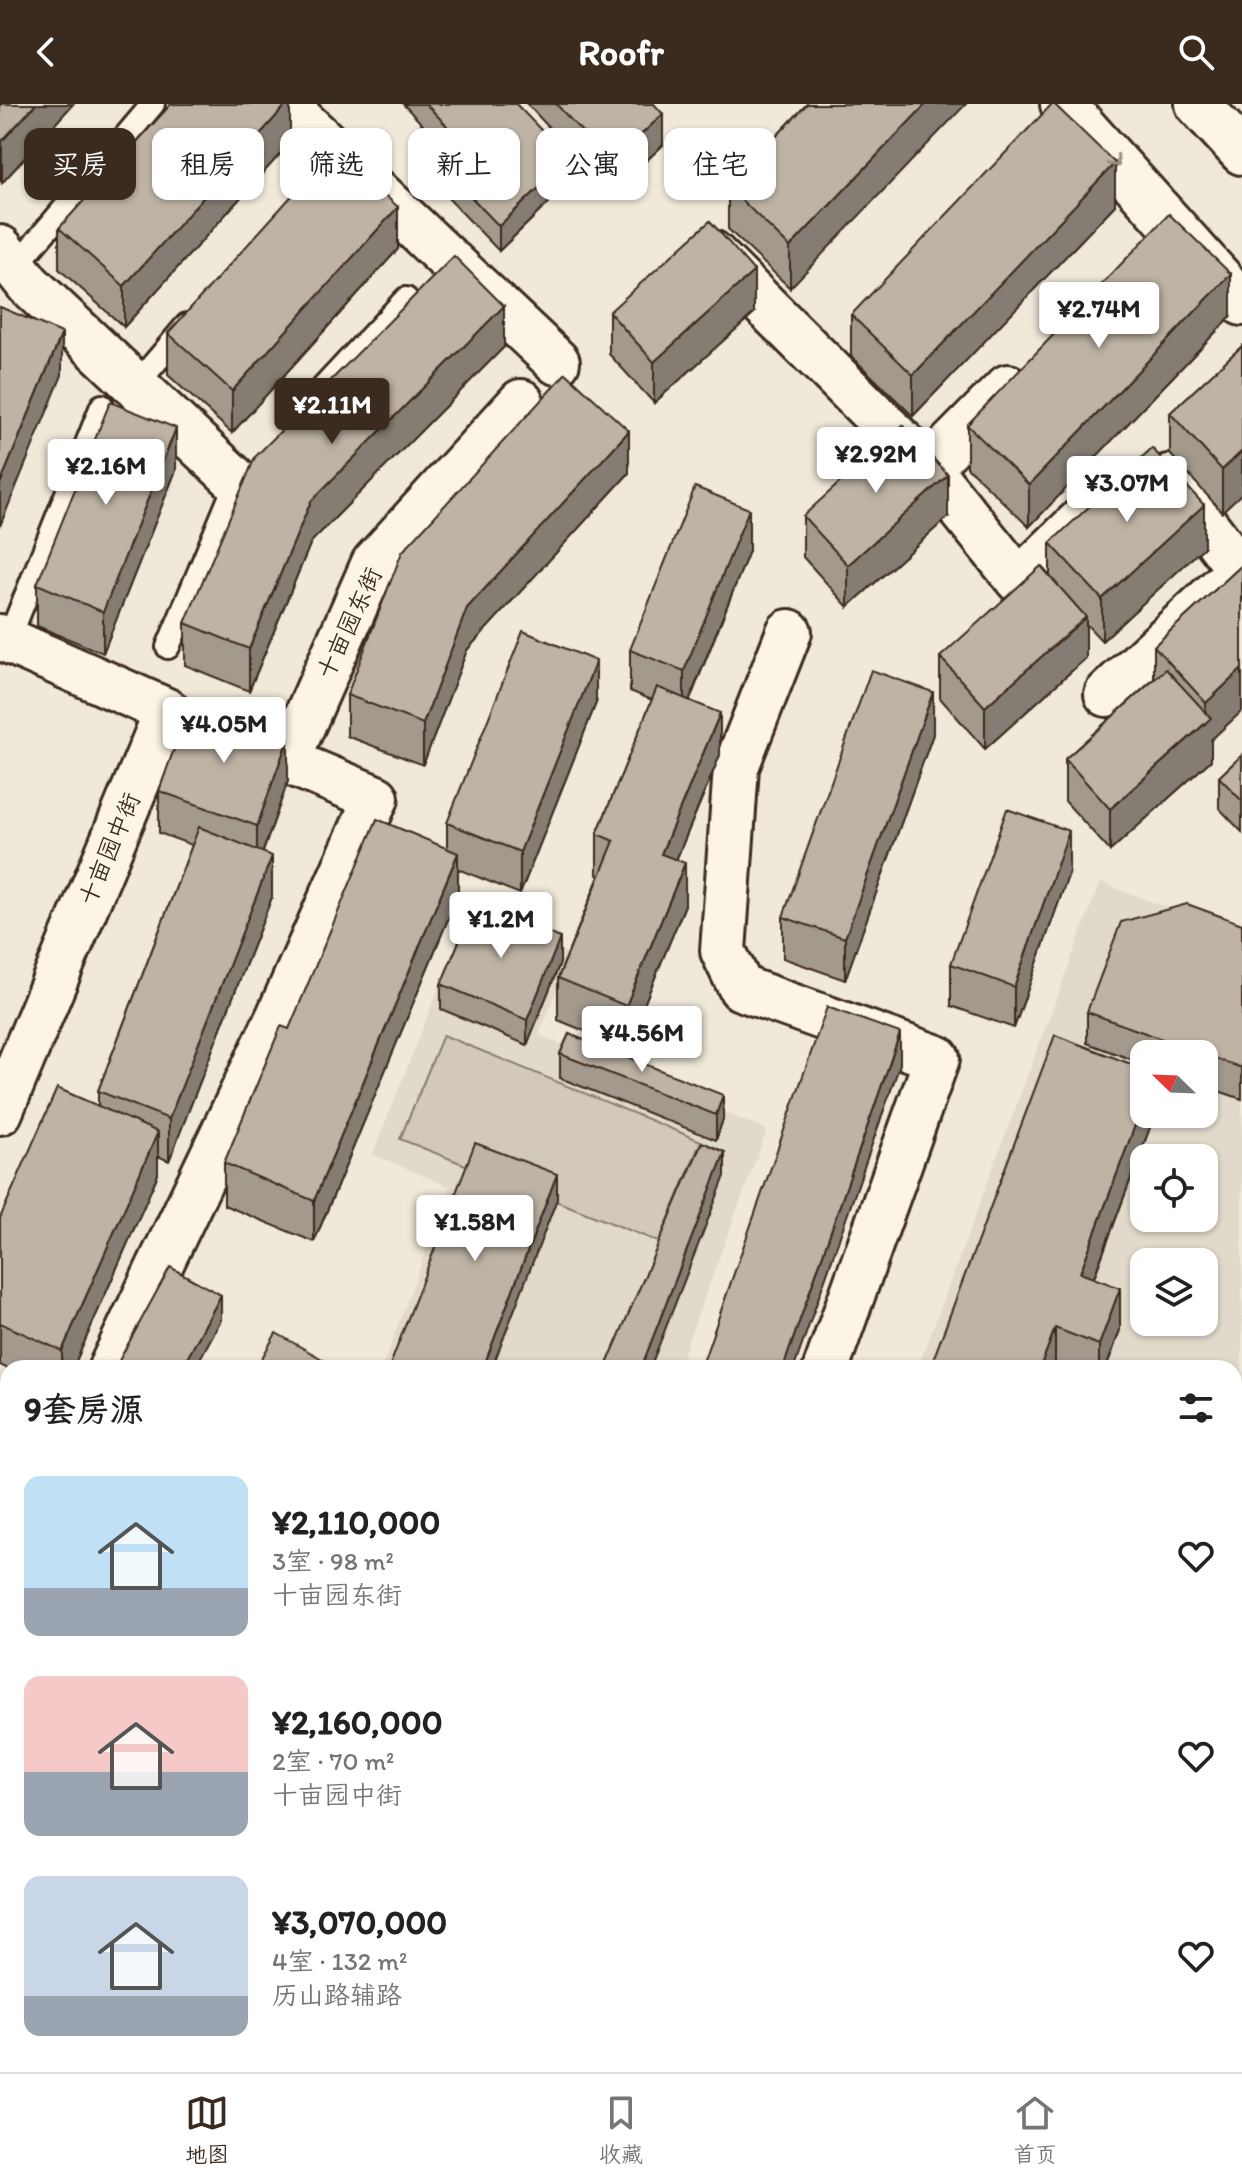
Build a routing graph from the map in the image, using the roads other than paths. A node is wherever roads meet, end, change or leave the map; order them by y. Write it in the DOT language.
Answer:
graph roads {
  1 [pos="153,104"];
  2 [pos="284,104"];
  3 [pos="1063,104"];
  4 [pos="1198,104"];
  5 [pos="1242,152"];
  6 [pos="702,243"];
  7 [pos="8,257"];
  8 [pos="406,299"];
  9 [pos="1242,303"];
  10 [pos="204,305"];
  11 [pos="1038,357"];
  12 [pos="557,362"];
  13 [pos="119,395"];
  14 [pos="521,402"];
  15 [pos="290,424"];
  16 [pos="928,468"];
  17 [pos="248,469"];
  18 [pos="789,632"];
  19 [pos="4,639"];
  20 [pos="168,647"];
  21 [pos="1107,694"];
  22 [pos="167,711"];
  23 [pos="287,761"];
  24 [pos="0,1112"];
  25 [pos="115,1360"];
  26 [pos="829,1360"];
  1 -- 7 [label="lane"];
  2 -- 12 [label="street"];
  3 -- 9 [label="street, one-way"];
  4 -- 5 [label="street"];
  6 -- 16 [label="street"];
  7 -- 13 [label="street"];
  8 -- 15 [label="lane"];
  10 -- 13 [label="lane"];
  11 -- 16 [label="street"];
  13 -- 17 [label="street"];
  13 -- 19 [label="lane"];
  14 -- 23 [label="street, 十亩园东街"];
  16 -- 21 [label="street"];
  17 -- 20 [label="lane"];
  18 -- 26 [label="street"];
  19 -- 22 [label="street"];
  22 -- 23 [label="street"];
  22 -- 24 [label="street, 十亩园中街"];
  23 -- 25 [label="street"];
}
